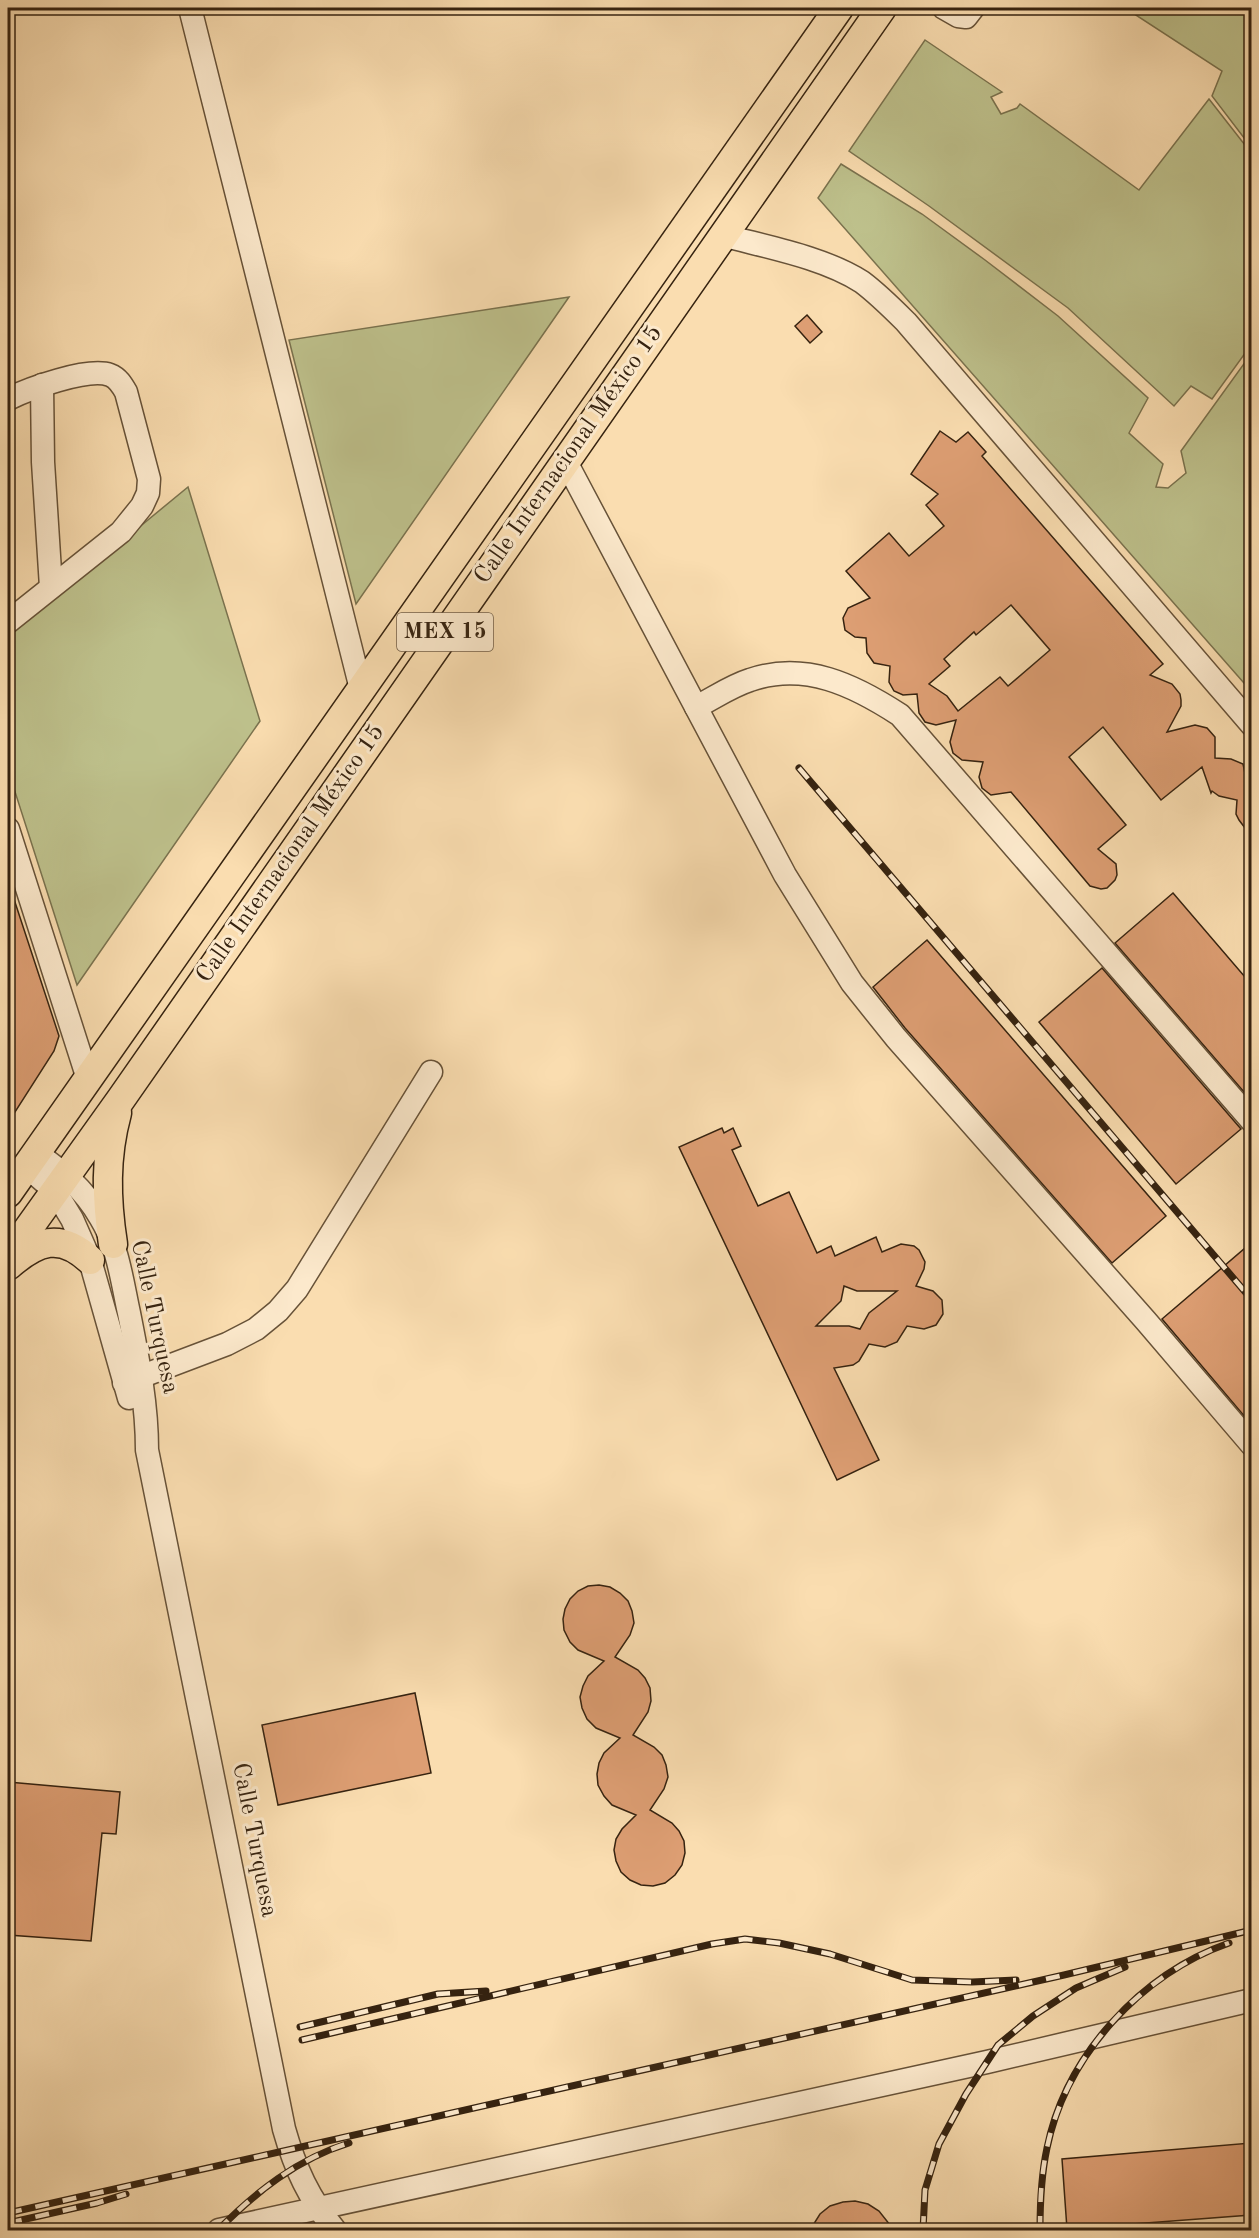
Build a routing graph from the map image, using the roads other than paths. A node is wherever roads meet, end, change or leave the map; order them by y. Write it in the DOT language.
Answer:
graph roads {
  1 [pos="190,8"];
  2 [pos="839,8"];
  3 [pos="882,8"];
  4 [pos="944,8"];
  5 [pos="973,8"];
  6 [pos="722,235"];
  7 [pos="42,385"];
  8 [pos="8,399"];
  9 [pos="566,460"];
  10 [pos="51,587"];
  11 [pos="8,622"];
  12 [pos="361,689"];
  13 [pos="696,707"];
  14 [pos="1251,725"];
  15 [pos="8,829"];
  16 [pos="431,1072"];
  17 [pos="88,1079"];
  18 [pos="121,1099"];
  19 [pos="1251,1121"];
  20 [pos="18,1175"];
  21 [pos="61,1183"];
  22 [pos="113,1244"];
  23 [pos="8,1257"];
  24 [pos="90,1260"];
  25 [pos="8,1266"];
  26 [pos="133,1380"];
  27 [pos="1251,1445"];
  28 [pos="1251,2000"];
  29 [pos="318,2210"];
  30 [pos="219,2230"];
  31 [pos="335,2230"];
  1 -- 12 [label="street"];
  2 -- 12 [label="main road, Calle Internacional México 15 / MEX 15"];
  3 -- 6 [label="main road, Calle Internacional México 15 / MEX 15"];
  4 -- 5 [label="street"];
  6 -- 9 [label="main road, Calle Internacional México 15 / MEX 15"];
  6 -- 14 [label="street"];
  7 -- 8 [label="street"];
  7 -- 10 [label="street"];
  7 -- 10 [label="street"];
  9 -- 13 [label="street"];
  9 -- 18 [label="main road, Calle Internacional México 15 / MEX 15"];
  10 -- 11 [label="street"];
  12 -- 17 [label="main road, Calle Internacional México 15 / MEX 15"];
  13 -- 19 [label="street"];
  13 -- 27 [label="street"];
  15 -- 17 [label="street"];
  16 -- 26 [label="street"];
  17 -- 20 [label="main road, Calle Internacional México 15 / MEX 15"];
  18 -- 21 [label="main road, Calle Internacional México 15 / MEX 15"];
  18 -- 22 [label="main road"];
  20 -- 21 [label="street, Calle Turquesa"];
  21 -- 22 [label="street, Calle Turquesa"];
  21 -- 23 [label="main road, Calle Internacional México 15 / MEX 15"];
  21 -- 24 [label="street, Calle Turquesa"];
  22 -- 26 [label="street, Calle Turquesa"];
  24 -- 25 [label="main road"];
  24 -- 26 [label="street, Calle Turquesa"];
  26 -- 29 [label="street, Calle Turquesa"];
  28 -- 29 [label="street"];
  29 -- 30 [label="street"];
  29 -- 31 [label="street, Calle Turquesa"];
}
